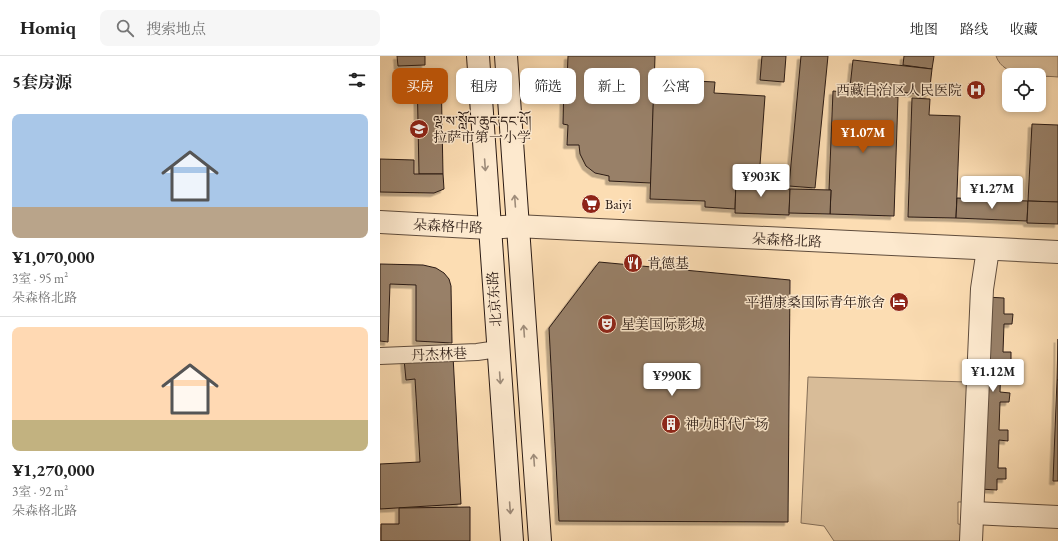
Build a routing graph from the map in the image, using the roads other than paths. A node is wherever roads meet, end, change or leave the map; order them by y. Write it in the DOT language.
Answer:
graph roads {
  1 [pos="478,56"];
  2 [pos="506,56"];
  3 [pos="380,222"];
  4 [pos="516,226"];
  5 [pos="489,228"];
  6 [pos="988,249"];
  7 [pos="1058,252"];
  8 [pos="498,349"];
  9 [pos="380,356"];
  10 [pos="973,513"];
  11 [pos="1058,516"];
  12 [pos="512,541"];
  13 [pos="540,541"];
  14 [pos="970,541"];
  1 -- 5 [label="street, 北京东路, one-way"];
  4 -- 2 [label="street, 北京东路, one-way"];
  3 -- 5 [label="street, 朵森格中路"];
  4 -- 5 [label="street, 朵森格中路"];
  4 -- 6 [label="street, 朵森格北路"];
  13 -- 4 [label="street, 北京东路, one-way"];
  5 -- 8 [label="street, 北京东路"];
  6 -- 7 [label="street, 朵森格北路"];
  6 -- 10 [label="street"];
  8 -- 9 [label="street, 丹杰林巷"];
  8 -- 12 [label="street, 北京东路, one-way"];
  10 -- 11 [label="street"];
  10 -- 14 [label="street"];
}
